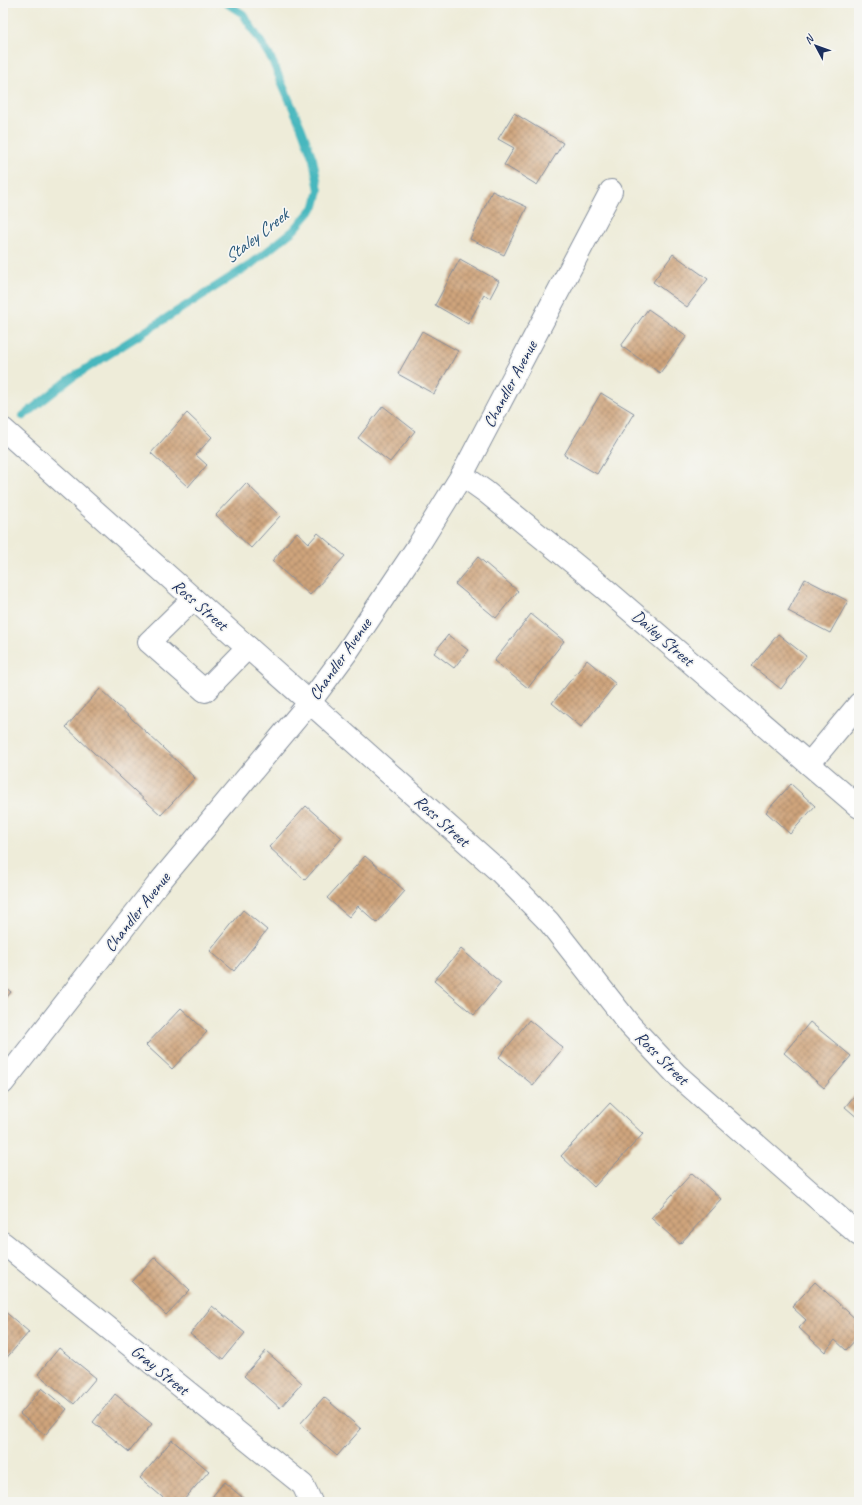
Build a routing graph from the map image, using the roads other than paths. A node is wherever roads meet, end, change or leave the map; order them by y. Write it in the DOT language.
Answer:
graph roads {
  1 [pos="611,191"];
  2 [pos="3,428"];
  3 [pos="462,475"];
  4 [pos="193,599"];
  5 [pos="248,647"];
  6 [pos="310,702"];
  7 [pos="859,704"];
  8 [pos="809,764"];
  9 [pos="859,807"];
  10 [pos="3,1083"];
  11 [pos="855,1224"];
  12 [pos="3,1243"];
  13 [pos="311,1502"];
  1 -- 3 [label="street, Chandler Avenue"];
  2 -- 4 [label="street, Ross Street"];
  3 -- 6 [label="street, Chandler Avenue"];
  3 -- 8 [label="street, Dailey Street"];
  4 -- 5 [label="street, Ross Street"];
  4 -- 5 [label="street"];
  5 -- 6 [label="street, Ross Street"];
  6 -- 10 [label="street, Chandler Avenue"];
  6 -- 11 [label="street, Ross Street"];
  7 -- 8 [label="street"];
  8 -- 9 [label="street, Dailey Street"];
  12 -- 13 [label="street, Gray Street"];
}
